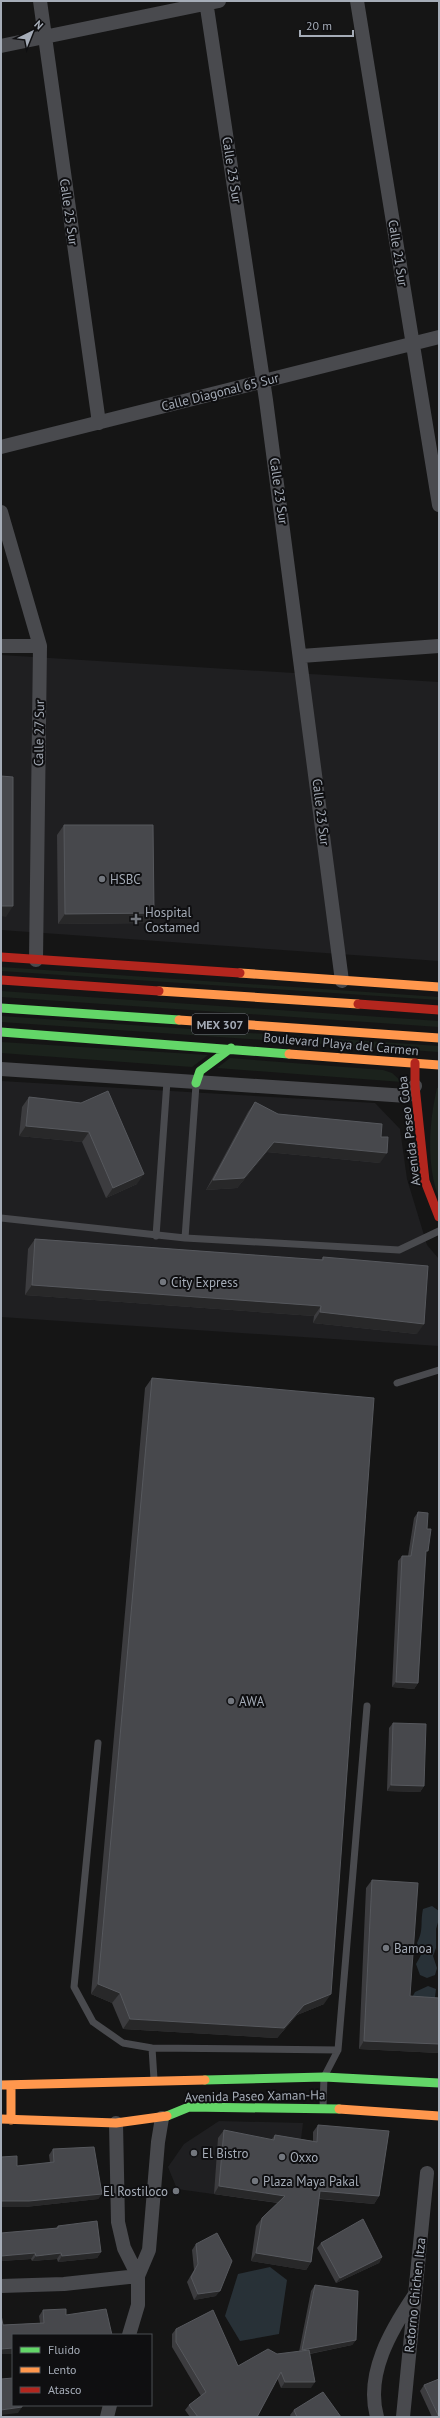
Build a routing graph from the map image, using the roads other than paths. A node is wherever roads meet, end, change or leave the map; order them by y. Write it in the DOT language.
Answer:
graph roads {
  1 [pos="40,1"];
  2 [pos="357,1"];
  3 [pos="211,2"];
  4 [pos="44,36"];
  5 [pos="1,46"];
  6 [pos="439,337"];
  7 [pos="413,344"];
  8 [pos="263,381"];
  9 [pos="99,423"];
  10 [pos="1,447"];
  11 [pos="439,505"];
  12 [pos="1,512"];
  13 [pos="1,646"];
  14 [pos="40,646"];
  15 [pos="439,646"];
  16 [pos="301,656"];
  17 [pos="1,957"];
  18 [pos="36,960"];
  19 [pos="1,980"];
  20 [pos="342,981"];
  21 [pos="439,987"];
  22 [pos="1,1008"];
  23 [pos="439,1010"];
  24 [pos="1,1032"];
  25 [pos="439,1038"];
  26 [pos="231,1048"];
  27 [pos="415,1063"];
  28 [pos="439,1065"];
  29 [pos="1,1069"];
  30 [pos="167,1080"];
  31 [pos="196,1083"];
  32 [pos="415,1086"];
  33 [pos="439,1217"];
  34 [pos="1,1218"];
  35 [pos="439,1231"];
  36 [pos="156,1236"];
  37 [pos="185,1238"];
  38 [pos="439,1370"];
  39 [pos="397,1382"];
  40 [pos="367,1706"];
  41 [pos="98,1743"];
  42 [pos="152,2048"];
  43 [pos="338,2050"];
  44 [pos="324,2078"];
  45 [pos="154,2082"];
  46 [pos="439,2083"];
  47 [pos="1,2085"];
  48 [pos="11,2085"];
  49 [pos="322,2108"];
  50 [pos="439,2116"];
  51 [pos="162,2118"];
  52 [pos="1,2119"];
  53 [pos="11,2120"];
  54 [pos="116,2123"];
  55 [pos="427,2173"];
  56 [pos="138,2276"];
  57 [pos="1,2286"];
  58 [pos="415,2295"];
  59 [pos="130,2334"];
  60 [pos="110,2406"];
  61 [pos="107,2417"];
  62 [pos="377,2417"];
  63 [pos="403,2417"];
  1 -- 4 [label="street, Calle 25 Sur"];
  2 -- 7 [label="street, Calle 21 Sur"];
  3 -- 4 [label="street"];
  3 -- 8 [label="street, Calle 23 Sur"];
  4 -- 5 [label="street"];
  4 -- 9 [label="street, Calle 25 Sur"];
  6 -- 7 [label="street, Calle Diagonal 65 Sur"];
  7 -- 8 [label="street, Calle Diagonal 65 Sur"];
  7 -- 11 [label="street, Calle 21 Sur"];
  8 -- 9 [label="street, Calle Diagonal 65 Sur"];
  8 -- 16 [label="street, Calle 23 Sur"];
  9 -- 10 [label="street, Calle Diagonal 65 Sur"];
  12 -- 14 [label="street, Calle 27 Sur"];
  13 -- 14 [label="street"];
  14 -- 18 [label="street, Calle 27 Sur"];
  15 -- 16 [label="street"];
  16 -- 20 [label="street, Calle 23 Sur"];
  17 -- 18 [label="main road"];
  18 -- 20 [label="main road"];
  19 -- 23 [label="main road, MEX 307"];
  20 -- 21 [label="main road"];
  22 -- 25 [label="main road, MEX 307"];
  24 -- 26 [label="main road, Boulevard Playa del Carmen"];
  26 -- 27 [label="main road, Boulevard Playa del Carmen"];
  26 -- 31 [label="main road"];
  27 -- 28 [label="main road, Boulevard Playa del Carmen"];
  27 -- 32 [label="main road, Avenida Paseo Coba"];
  29 -- 30 [label="street"];
  30 -- 31 [label="street"];
  30 -- 36 [label="lane"];
  31 -- 32 [label="street"];
  31 -- 37 [label="lane"];
  32 -- 33 [label="main road, Avenida Paseo Coba"];
  34 -- 36 [label="lane"];
  35 -- 37 [label="lane"];
  36 -- 37 [label="lane"];
  38 -- 39 [label="lane"];
  40 -- 43 [label="lane"];
  41 -- 42 [label="lane"];
  42 -- 43 [label="lane"];
  42 -- 45 [label="lane"];
  43 -- 44 [label="lane"];
  44 -- 45 [label="main road, Avenida Paseo Xaman-Ha"];
  44 -- 46 [label="main road, Avenida Paseo Xaman-Ha"];
  44 -- 49 [label="lane"];
  45 -- 48 [label="main road, Avenida Paseo Xaman-Ha"];
  47 -- 48 [label="main road, Avenida Paseo Xaman-Ha"];
  48 -- 53 [label="main road"];
  49 -- 50 [label="main road, Avenida Paseo Xaman-Ha"];
  49 -- 51 [label="main road, Avenida Paseo Xaman-Ha"];
  51 -- 54 [label="main road, Avenida Paseo Xaman-Ha"];
  51 -- 56 [label="street"];
  52 -- 53 [label="main road, Avenida Paseo Xaman-Ha"];
  53 -- 54 [label="main road, Avenida Paseo Xaman-Ha"];
  54 -- 56 [label="street"];
  55 -- 58 [label="street, Retorno Chichen Itza"];
  56 -- 57 [label="street"];
  56 -- 59 [label="street"];
  58 -- 62 [label="street"];
  58 -- 63 [label="street, Retorno Chichen Itza"];
  60 -- 61 [label="street"];
}
